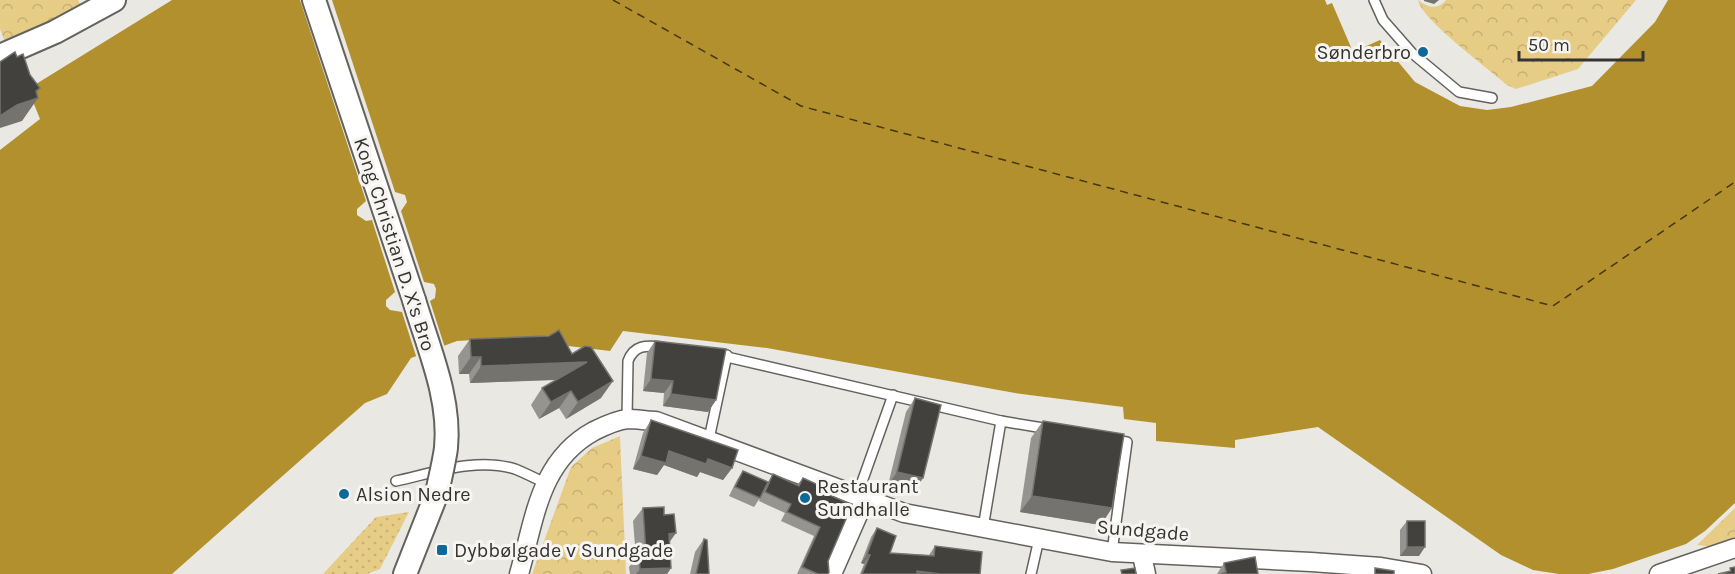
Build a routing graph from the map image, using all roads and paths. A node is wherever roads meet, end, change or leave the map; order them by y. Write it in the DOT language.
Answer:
graph roads {
  1 [pos="114,0"];
  2 [pos="314,0"];
  3 [pos="1374,0"];
  4 [pos="1,53"];
  5 [pos="1492,98"];
  6 [pos="672,348"];
  7 [pos="705,353"];
  8 [pos="727,356"];
  9 [pos="893,395"];
  10 [pos="627,419"];
  11 [pos="1001,421"];
  12 [pos="1059,431"];
  13 [pos="710,439"];
  14 [pos="1104,439"];
  15 [pos="396,481"];
  16 [pos="545,483"];
  17 [pos="861,497"];
  18 [pos="983,528"];
  19 [pos="1039,539"];
  20 [pos="1735,548"];
  21 [pos="1112,552"];
  22 [pos="1142,555"];
  23 [pos="405,574"];
  24 [pos="519,574"];
  25 [pos="832,574"];
  26 [pos="1031,574"];
  27 [pos="1146,574"];
  28 [pos="1422,574"];
  29 [pos="1659,574"];
  1 -- 4 [label="street"];
  2 -- 23 [label="street, Kong Christian D. X's Bro, bridge"];
  3 -- 5 [label="lane"];
  6 -- 10 [label="lane"];
  7 -- 8 [label="lane"];
  8 -- 9 [label="lane"];
  8 -- 13 [label="lane"];
  9 -- 11 [label="lane"];
  9 -- 17 [label="lane"];
  10 -- 13 [label="street, Sundgade"];
  10 -- 16 [label="street, Sundgade"];
  11 -- 12 [label="lane"];
  11 -- 18 [label="lane"];
  13 -- 17 [label="street, Sundgade"];
  14 -- 21 [label="lane"];
  15 -- 16 [label="lane"];
  16 -- 24 [label="street, Sundgade"];
  17 -- 18 [label="street, Sundgade"];
  17 -- 25 [label="street"];
  18 -- 19 [label="street, Sundgade"];
  19 -- 21 [label="street, Sundgade"];
  19 -- 26 [label="lane"];
  20 -- 29 [label="street"];
  21 -- 22 [label="street, Sundgade"];
  22 -- 27 [label="street"];
  22 -- 28 [label="street, Sundgade"];
}
